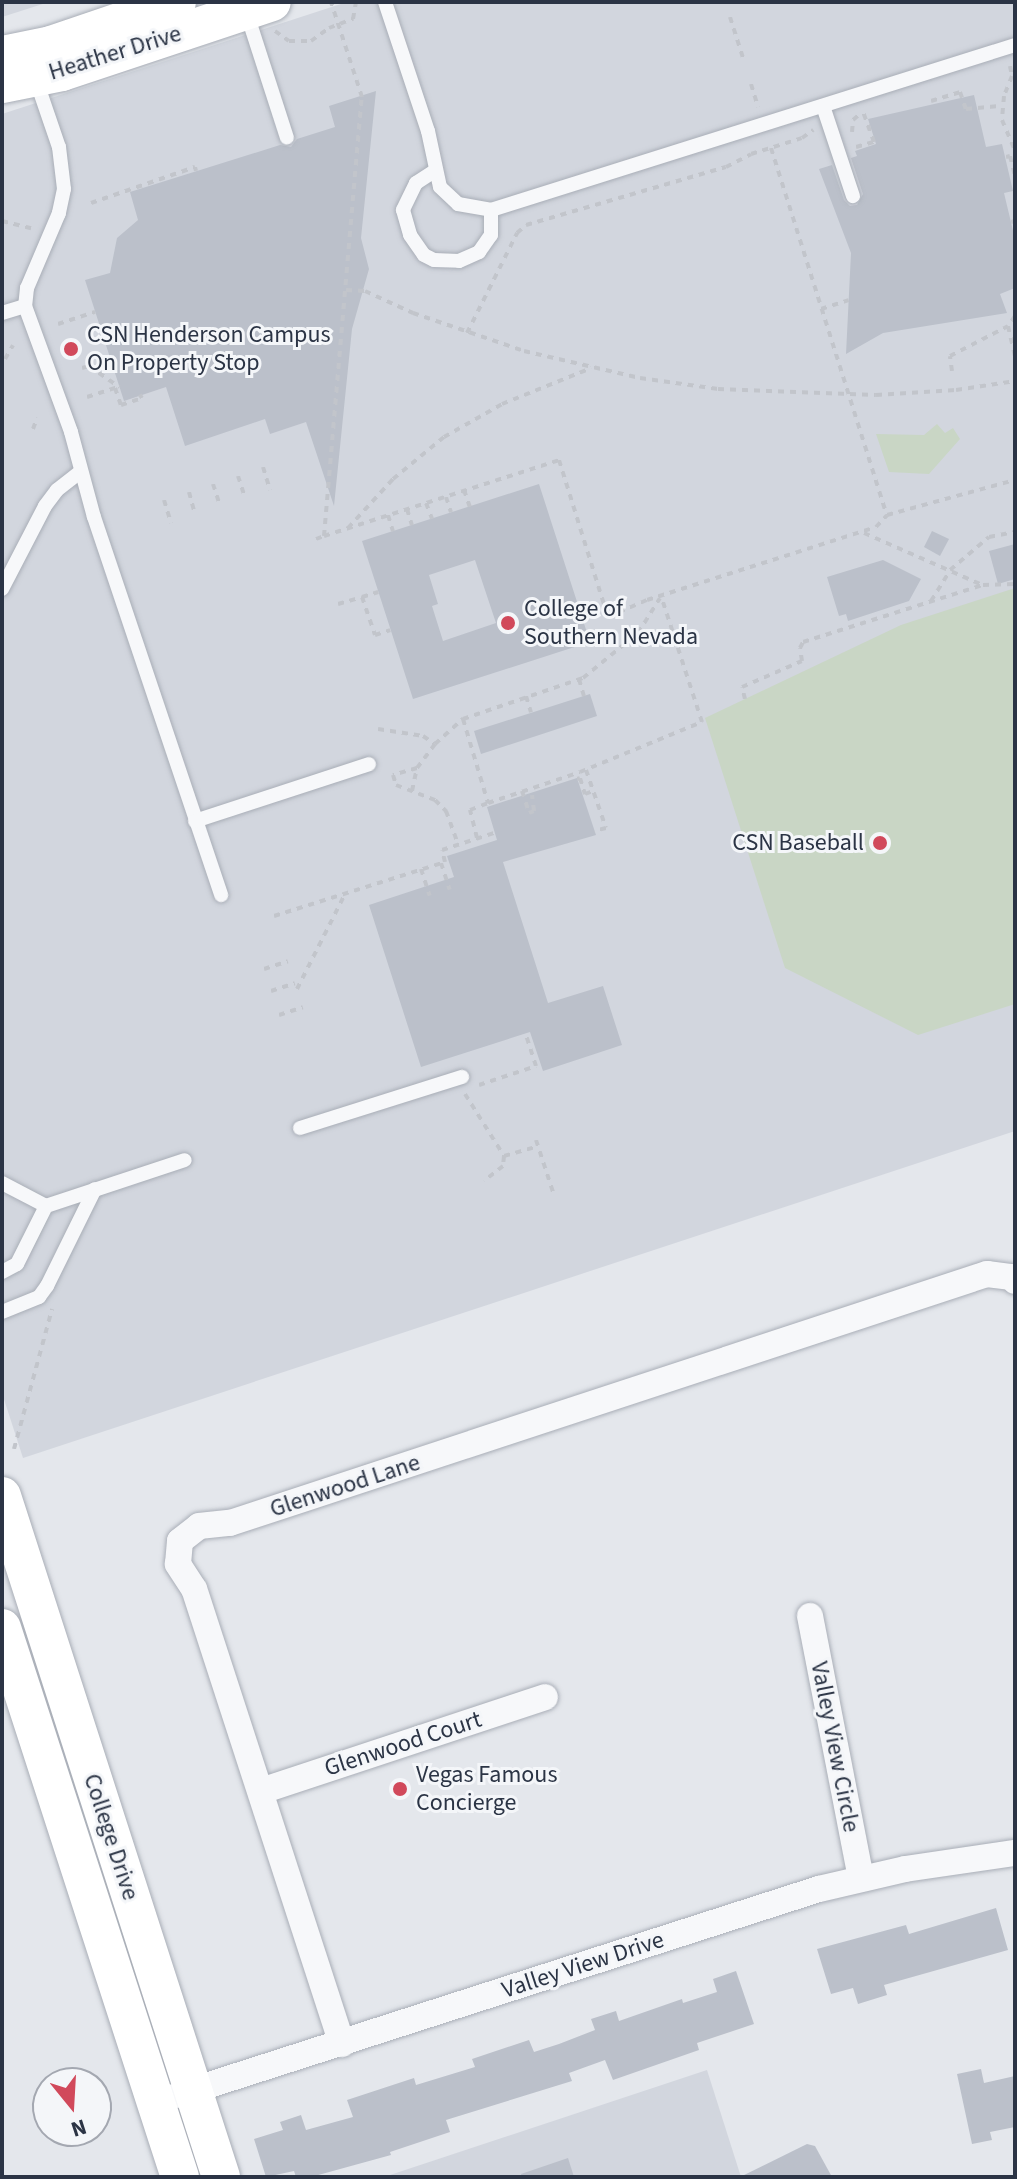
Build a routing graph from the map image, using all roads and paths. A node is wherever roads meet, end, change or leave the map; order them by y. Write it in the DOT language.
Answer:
graph roads {
  1 [pos="177,2"];
  2 [pos="331,2"];
  3 [pos="356,2"];
  4 [pos="385,2"];
  5 [pos="262,12"];
  6 [pos="730,17"];
  7 [pos="338,24"];
  8 [pos="1015,45"];
  9 [pos="744,61"];
  10 [pos="16,67"];
  11 [pos="1006,67"];
  12 [pos="751,84"];
  13 [pos="928,92"];
  14 [pos="823,106"];
  15 [pos="1002,106"];
  16 [pos="877,108"];
  17 [pos="863,112"];
  18 [pos="760,113"];
  19 [pos="813,130"];
  20 [pos="287,138"];
  21 [pos="768,138"];
  22 [pos="771,148"];
  23 [pos="1015,150"];
  24 [pos="1006,157"];
  25 [pos="436,170"];
  26 [pos="196,171"];
  27 [pos="1015,176"];
  28 [pos="853,196"];
  29 [pos="91,203"];
  30 [pos="491,210"];
  31 [pos="2,221"];
  32 [pos="31,228"];
  33 [pos="346,290"];
  34 [pos="849,300"];
  35 [pos="25,306"];
  36 [pos="821,309"];
  37 [pos="95,312"];
  38 [pos="2,313"];
  39 [pos="1015,316"];
  40 [pos="58,324"];
  41 [pos="1008,326"];
  42 [pos="467,333"];
  43 [pos="13,345"];
  44 [pos="1015,357"];
  45 [pos="5,359"];
  46 [pos="593,367"];
  47 [pos="82,368"];
  48 [pos="952,371"];
  49 [pos="1015,381"];
  50 [pos="115,388"];
  51 [pos="849,394"];
  52 [pos="140,395"];
  53 [pos="87,397"];
  54 [pos="37,418"];
  55 [pos="33,429"];
  56 [pos="263,467"];
  57 [pos="79,473"];
  58 [pos="238,476"];
  59 [pos="1015,480"];
  60 [pos="213,484"];
  61 [pos="270,490"];
  62 [pos="464,490"];
  63 [pos="189,492"];
  64 [pos="446,497"];
  65 [pos="245,498"];
  66 [pos="164,500"];
  67 [pos="426,503"];
  68 [pos="220,506"];
  69 [pos="470,507"];
  70 [pos="407,509"];
  71 [pos="451,512"];
  72 [pos="195,514"];
  73 [pos="388,515"];
  74 [pos="887,515"];
  75 [pos="432,519"];
  76 [pos="171,523"];
  77 [pos="412,525"];
  78 [pos="348,528"];
  79 [pos="393,531"];
  80 [pos="862,532"];
  81 [pos="1015,532"];
  82 [pos="324,536"];
  83 [pos="316,539"];
  84 [pos="950,570"];
  85 [pos="1015,584"];
  86 [pos="983,585"];
  87 [pos="2,589"];
  88 [pos="378,592"];
  89 [pos="661,596"];
  90 [pos="362,597"];
  91 [pos="930,602"];
  92 [pos="338,604"];
  93 [pos="390,630"];
  94 [pos="579,679"];
  95 [pos="526,696"];
  96 [pos="584,696"];
  97 [pos="745,699"];
  98 [pos="531,712"];
  99 [pos="463,719"];
  100 [pos="378,729"];
  101 [pos="435,744"];
  102 [pos="369,764"];
  103 [pos="417,768"];
  104 [pos="586,770"];
  105 [pos="577,779"];
  106 [pos="412,791"];
  107 [pos="522,791"];
  108 [pos="593,791"];
  109 [pos="532,795"];
  110 [pos="488,803"];
  111 [pos="195,821"];
  112 [pos="594,831"];
  113 [pos="494,833"];
  114 [pos="477,838"];
  115 [pos="458,844"];
  116 [pos="441,863"];
  117 [pos="421,869"];
  118 [pos="450,890"];
  119 [pos="345,894"];
  120 [pos="221,895"];
  121 [pos="430,896"];
  122 [pos="274,916"];
  123 [pos="288,961"];
  124 [pos="264,969"];
  125 [pos="271,991"];
  126 [pos="303,1007"];
  127 [pos="279,1015"];
  128 [pos="525,1033"];
  129 [pos="460,1084"];
  130 [pos="300,1128"];
  131 [pos="504,1156"];
  132 [pos="185,1160"];
  133 [pos="484,1181"];
  134 [pos="2,1183"];
  135 [pos="95,1189"];
  136 [pos="554,1195"];
  137 [pos="46,1206"];
  138 [pos="2,1272"];
  139 [pos="1015,1281"];
  140 [pos="53,1302"];
  141 [pos="2,1312"];
  142 [pos="14,1449"];
  143 [pos="2,1496"];
  144 [pos="810,1616"];
  145 [pos="2,1628"];
  146 [pos="545,1697"];
  147 [pos="261,1791"];
  148 [pos="1015,1853"];
  149 [pos="861,1878"];
  150 [pos="342,2044"];
  151 [pos="193,2090"];
  152 [pos="157,2102"];
  153 [pos="180,2177"];
  154 [pos="221,2177"];
  1 -- 10 [label="main road, Heather Drive"];
  2 -- 7 [label="path"];
  3 -- 7 [label="path"];
  4 -- 25 [label="lane"];
  5 -- 7 [label="path"];
  5 -- 10 [label="main road, Heather Drive"];
  5 -- 20 [label="lane"];
  6 -- 9 [label="path"];
  7 -- 33 [label="path"];
  8 -- 14 [label="lane"];
  10 -- 35 [label="lane"];
  11 -- 15 [label="path"];
  12 -- 18 [label="path"];
  13 -- 15 [label="path"];
  14 -- 28 [label="lane"];
  14 -- 30 [label="lane"];
  15 -- 23 [label="path"];
  16 -- 17 [label="path"];
  17 -- 17 [label="path"];
  19 -- 22 [label="path"];
  21 -- 22 [label="path"];
  22 -- 36 [label="path"];
  22 -- 42 [label="path"];
  24 -- 27 [label="path"];
  25 -- 30 [label="lane"];
  25 -- 30 [label="lane"];
  26 -- 29 [label="path"];
  31 -- 32 [label="path"];
  33 -- 42 [label="path"];
  33 -- 82 [label="path"];
  34 -- 36 [label="path"];
  35 -- 38 [label="lane"];
  35 -- 57 [label="lane"];
  36 -- 51 [label="path"];
  37 -- 40 [label="path"];
  39 -- 41 [label="path"];
  41 -- 44 [label="path"];
  41 -- 48 [label="path"];
  42 -- 46 [label="path"];
  43 -- 45 [label="path"];
  46 -- 51 [label="path"];
  46 -- 78 [label="path"];
  47 -- 50 [label="path"];
  49 -- 51 [label="path"];
  50 -- 52 [label="path"];
  50 -- 53 [label="path"];
  51 -- 74 [label="path"];
  54 -- 55 [label="path"];
  56 -- 61 [label="path"];
  57 -- 87 [label="lane"];
  57 -- 111 [label="lane"];
  58 -- 65 [label="path"];
  59 -- 74 [label="path"];
  60 -- 68 [label="path"];
  62 -- 64 [label="path"];
  62 -- 69 [label="path"];
  62 -- 89 [label="path"];
  63 -- 72 [label="path"];
  64 -- 67 [label="path"];
  64 -- 71 [label="path"];
  66 -- 76 [label="path"];
  67 -- 70 [label="path"];
  67 -- 75 [label="path"];
  70 -- 73 [label="path"];
  70 -- 77 [label="path"];
  73 -- 78 [label="path"];
  73 -- 79 [label="path"];
  74 -- 80 [label="path"];
  78 -- 82 [label="path"];
  80 -- 84 [label="path"];
  80 -- 89 [label="path"];
  81 -- 84 [label="path"];
  82 -- 83 [label="path"];
  84 -- 86 [label="path"];
  84 -- 91 [label="path"];
  85 -- 86 [label="path"];
  86 -- 91 [label="path"];
  88 -- 90 [label="path"];
  89 -- 94 [label="path"];
  89 -- 104 [label="path"];
  90 -- 92 [label="path"];
  90 -- 93 [label="path"];
  91 -- 97 [label="path"];
  94 -- 95 [label="path"];
  94 -- 96 [label="path"];
  95 -- 98 [label="path"];
  95 -- 99 [label="path"];
  99 -- 101 [label="path"];
  99 -- 110 [label="path"];
  100 -- 101 [label="path"];
  101 -- 103 [label="path"];
  102 -- 111 [label="lane"];
  103 -- 106 [label="path"];
  103 -- 106 [label="path"];
  104 -- 107 [label="path"];
  104 -- 108 [label="path"];
  105 -- 108 [label="path"];
  106 -- 115 [label="path"];
  107 -- 109 [label="path"];
  107 -- 110 [label="path"];
  108 -- 112 [label="path"];
  110 -- 114 [label="path"];
  111 -- 120 [label="lane"];
  113 -- 114 [label="path"];
  114 -- 115 [label="path"];
  115 -- 116 [label="path"];
  116 -- 117 [label="path"];
  116 -- 118 [label="path"];
  117 -- 119 [label="path"];
  117 -- 121 [label="path"];
  119 -- 122 [label="path"];
  119 -- 125 [label="path"];
  123 -- 124 [label="path"];
  126 -- 127 [label="path"];
  128 -- 129 [label="path"];
  129 -- 130 [label="lane"];
  129 -- 131 [label="path"];
  131 -- 133 [label="path"];
  131 -- 136 [label="path"];
  132 -- 135 [label="lane"];
  134 -- 137 [label="lane"];
  135 -- 137 [label="lane"];
  135 -- 141 [label="lane"];
  137 -- 138 [label="lane"];
  139 -- 147 [label="street, Glenwood Lane"];
  140 -- 142 [label="path"];
  143 -- 151 [label="main road, College Drive"];
  144 -- 149 [label="street, Valley View Circle"];
  145 -- 152 [label="main road, College Drive"];
  146 -- 147 [label="street, Glenwood Court"];
  147 -- 150 [label="street, Glenwood Lane"];
  148 -- 149 [label="street, Valley View Drive"];
  149 -- 150 [label="street, Valley View Drive"];
  150 -- 151 [label="street, Valley View Drive"];
  151 -- 152 [label="street, Valley View Drive"];
  151 -- 154 [label="main road, College Drive"];
  152 -- 153 [label="main road, College Drive"];
}
